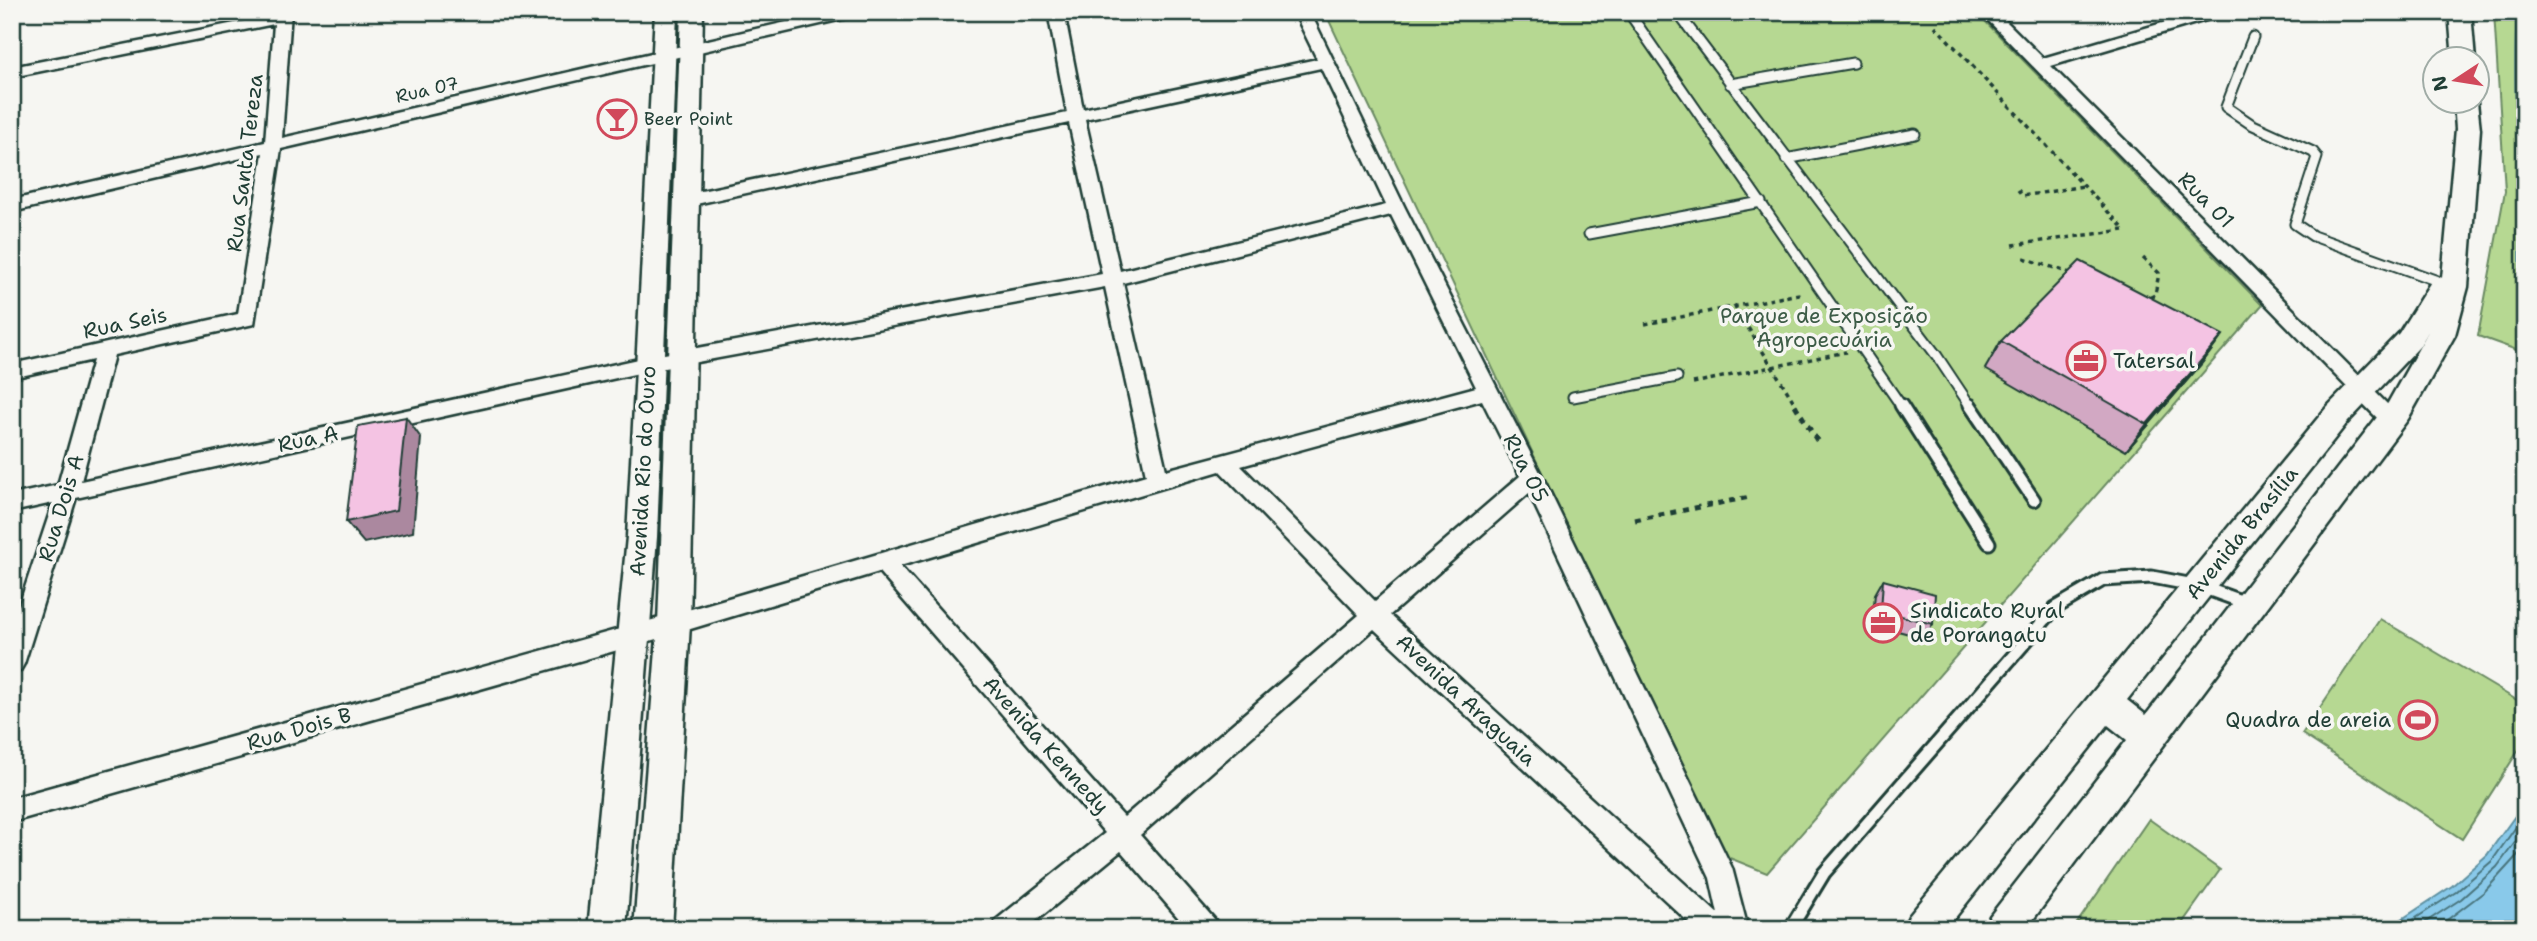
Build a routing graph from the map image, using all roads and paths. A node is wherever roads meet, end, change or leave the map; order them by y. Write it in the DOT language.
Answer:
graph roads {
  1 [pos="850,12"];
  2 [pos="1056,12"];
  3 [pos="1302,12"];
  4 [pos="1677,12"];
  5 [pos="1988,12"];
  6 [pos="2218,12"];
  7 [pos="2460,12"];
  8 [pos="283,15"];
  9 [pos="679,16"];
  10 [pos="1632,17"];
  11 [pos="1935,26"];
  12 [pos="2253,37"];
  13 [pos="2462,46"];
  14 [pos="678,51"];
  15 [pos="1326,62"];
  16 [pos="1853,62"];
  17 [pos="2040,64"];
  18 [pos="12,72"];
  19 [pos="1730,84"];
  20 [pos="1076,116"];
  21 [pos="2467,116"];
  22 [pos="1915,134"];
  23 [pos="273,146"];
  24 [pos="1786,159"];
  25 [pos="688,164"];
  26 [pos="658,169"];
  27 [pos="2084,186"];
  28 [pos="2018,190"];
  29 [pos="687,200"];
  30 [pos="1761,202"];
  31 [pos="12,206"];
  32 [pos="1396,208"];
  33 [pos="1589,234"];
  34 [pos="2013,245"];
  35 [pos="2024,258"];
  36 [pos="2143,258"];
  37 [pos="2079,276"];
  38 [pos="1113,279"];
  39 [pos="2449,285"];
  40 [pos="1822,290"];
  41 [pos="2137,304"];
  42 [pos="1734,305"];
  43 [pos="247,320"];
  44 [pos="1645,324"];
  45 [pos="1863,349"];
  46 [pos="106,350"];
  47 [pos="682,358"];
  48 [pos="648,365"];
  49 [pos="1772,368"];
  50 [pos="12,371"];
  51 [pos="1680,381"];
  52 [pos="2360,390"];
  53 [pos="1487,391"];
  54 [pos="1573,397"];
  55 [pos="2337,415"];
  56 [pos="2387,425"];
  57 [pos="1818,442"];
  58 [pos="1224,462"];
  59 [pos="1532,478"];
  60 [pos="1158,480"];
  61 [pos="67,492"];
  62 [pos="1750,498"];
  63 [pos="2034,500"];
  64 [pos="12,504"];
  65 [pos="2259,513"];
  66 [pos="1635,520"];
  67 [pos="2300,538"];
  68 [pos="1989,543"];
  69 [pos="884,563"];
  70 [pos="2199,586"];
  71 [pos="2249,604"];
  72 [pos="1374,615"];
  73 [pos="674,624"];
  74 [pos="634,635"];
  75 [pos="12,664"];
  76 [pos="2105,703"];
  77 [pos="2149,737"];
  78 [pos="12,810"];
  79 [pos="661,814"];
  80 [pos="617,821"];
  81 [pos="1124,833"];
  82 [pos="607,929"];
  83 [pos="653,929"];
  84 [pos="1005,929"];
  85 [pos="1206,929"];
  86 [pos="1715,929"];
  87 [pos="1735,929"];
  88 [pos="1790,929"];
  89 [pos="1922,929"];
  90 [pos="2003,929"];
  1 -- 14 [label="street, Rua 07"];
  2 -- 20 [label="street"];
  3 -- 15 [label="street, Rua 05"];
  4 -- 19 [label="lane"];
  5 -- 17 [label="street, Rua 01"];
  6 -- 17 [label="street"];
  7 -- 13 [label="main road"];
  8 -- 18 [label="street"];
  8 -- 23 [label="street, Rua Santa Tereza"];
  9 -- 14 [label="main road, Avenida Rio do Ouro"];
  10 -- 30 [label="lane"];
  11 -- 27 [label="path"];
  12 -- 39 [label="lane"];
  14 -- 23 [label="street, Rua 07"];
  14 -- 25 [label="main road, Avenida Rio do Ouro"];
  14 -- 26 [label="main road, Avenida Rio do Ouro"];
  15 -- 20 [label="street"];
  15 -- 32 [label="street, Rua 05"];
  16 -- 19 [label="lane"];
  17 -- 52 [label="street, Rua 01"];
  19 -- 24 [label="lane"];
  20 -- 29 [label="street"];
  20 -- 38 [label="street"];
  21 -- 39 [label="main road"];
  22 -- 24 [label="lane"];
  23 -- 31 [label="street, Rua 07"];
  23 -- 43 [label="street, Rua Santa Tereza"];
  24 -- 63 [label="lane"];
  25 -- 26 [label="main road"];
  25 -- 29 [label="main road, Avenida Rio do Ouro"];
  26 -- 48 [label="main road, Avenida Rio do Ouro"];
  27 -- 28 [label="path"];
  27 -- 34 [label="path"];
  29 -- 47 [label="main road, Avenida Rio do Ouro"];
  30 -- 33 [label="lane"];
  30 -- 40 [label="lane"];
  32 -- 38 [label="street, Rua A"];
  32 -- 53 [label="street, Rua 05"];
  35 -- 37 [label="path"];
  36 -- 41 [label="path"];
  38 -- 47 [label="street, Rua A"];
  38 -- 60 [label="street"];
  39 -- 52 [label="main road, Avenida Brasília"];
  39 -- 56 [label="main road"];
  40 -- 42 [label="path"];
  40 -- 45 [label="lane"];
  42 -- 44 [label="path"];
  42 -- 49 [label="path"];
  43 -- 46 [label="street, Rua Seis"];
  45 -- 49 [label="path"];
  45 -- 68 [label="lane"];
  46 -- 50 [label="street, Rua Seis"];
  46 -- 61 [label="street, Rua Dois A"];
  47 -- 48 [label="street, Rua A"];
  47 -- 73 [label="main road, Avenida Rio do Ouro"];
  48 -- 61 [label="street, Rua A"];
  48 -- 74 [label="main road, Avenida Rio do Ouro"];
  49 -- 51 [label="path"];
  49 -- 57 [label="path"];
  51 -- 54 [label="lane"];
  52 -- 55 [label="main road, Avenida Brasília"];
  52 -- 56 [label="street, Rua 01"];
  53 -- 58 [label="street, Rua Dois B"];
  53 -- 59 [label="street, Rua 05"];
  55 -- 56 [label="main road"];
  55 -- 65 [label="main road, Avenida Brasília"];
  56 -- 67 [label="main road"];
  58 -- 60 [label="street, Rua Dois B"];
  58 -- 72 [label="street, Avenida Araguaia"];
  59 -- 72 [label="street"];
  59 -- 87 [label="street, Rua 05"];
  60 -- 69 [label="street, Rua Dois B"];
  61 -- 64 [label="street, Rua A"];
  61 -- 75 [label="street, Rua Dois A"];
  62 -- 66 [label="path"];
  65 -- 67 [label="main road"];
  65 -- 70 [label="main road, Avenida Brasília"];
  67 -- 71 [label="main road"];
  69 -- 73 [label="street, Rua Dois B"];
  69 -- 81 [label="street, Avenida Kennedy"];
  70 -- 71 [label="lane"];
  70 -- 76 [label="main road, Avenida Brasília"];
  70 -- 88 [label="lane"];
  71 -- 77 [label="main road"];
  72 -- 81 [label="street"];
  72 -- 86 [label="street, Avenida Araguaia"];
  73 -- 74 [label="street, Rua Dois B"];
  73 -- 79 [label="main road, Avenida Rio do Ouro"];
  74 -- 78 [label="street, Rua Dois B"];
  74 -- 80 [label="main road, Avenida Rio do Ouro"];
  76 -- 77 [label="main road"];
  76 -- 89 [label="main road, Avenida Brasília"];
  77 -- 90 [label="main road"];
  79 -- 80 [label="main road"];
  79 -- 83 [label="main road, Avenida Rio do Ouro"];
  80 -- 82 [label="main road, Avenida Rio do Ouro"];
  81 -- 84 [label="street"];
  81 -- 85 [label="street, Avenida Kennedy"];
}
